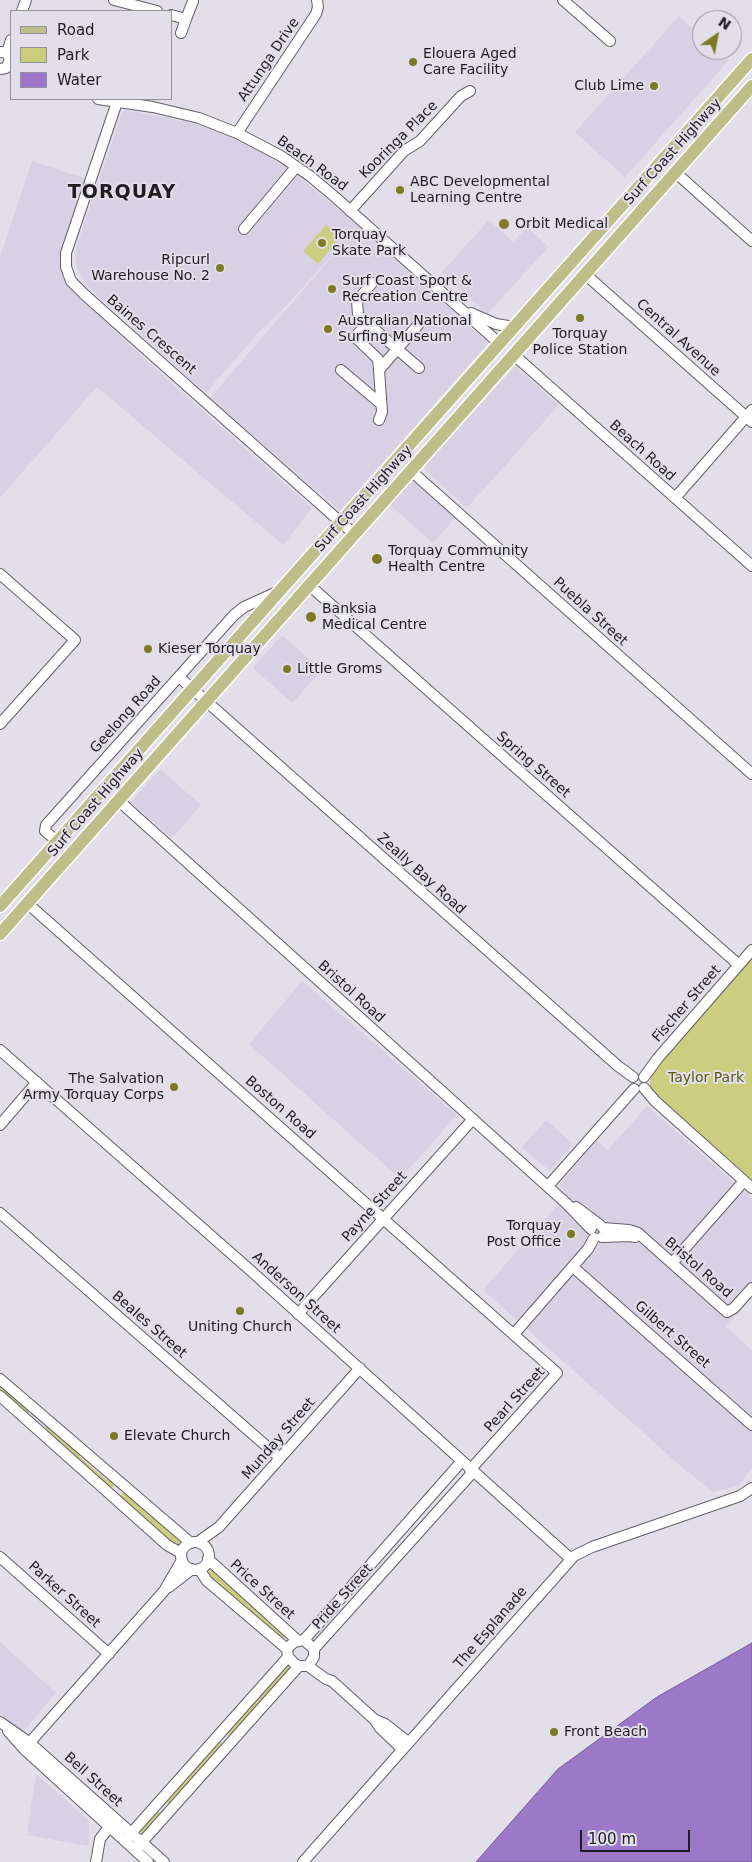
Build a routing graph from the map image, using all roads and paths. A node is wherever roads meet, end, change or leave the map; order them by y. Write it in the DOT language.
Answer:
graph roads {
  1 [pos="114,0"];
  2 [pos="317,0"];
  3 [pos="563,0"];
  4 [pos="193,1"];
  5 [pos="153,10"];
  6 [pos="172,15"];
  7 [pos="186,19"];
  8 [pos="181,33"];
  9 [pos="610,41"];
  10 [pos="10,42"];
  11 [pos="3,52"];
  12 [pos="752,59"];
  13 [pos="7,67"];
  14 [pos="752,86"];
  15 [pos="470,91"];
  16 [pos="104,100"];
  17 [pos="117,102"];
  18 [pos="236,132"];
  19 [pos="296,167"];
  20 [pos="675,172"];
  21 [pos="350,211"];
  22 [pos="244,229"];
  23 [pos="752,241"];
  24 [pos="585,274"];
  25 [pos="372,283"];
  26 [pos="451,301"];
  27 [pos="367,324"];
  28 [pos="418,325"];
  29 [pos="514,327"];
  30 [pos="500,344"];
  31 [pos="397,349"];
  32 [pos="514,355"];
  33 [pos="419,368"];
  34 [pos="341,370"];
  35 [pos="379,370"];
  36 [pos="381,404"];
  37 [pos="750,417"];
  38 [pos="380,420"];
  39 [pos="410,470"];
  40 [pos="675,498"];
  41 [pos="341,523"];
  42 [pos="354,534"];
  43 [pos="752,566"];
  44 [pos="0,574"];
  45 [pos="308,585"];
  46 [pos="282,589"];
  47 [pos="179,677"];
  48 [pos="192,689"];
  49 [pos="206,701"];
  50 [pos="2,716"];
  51 [pos="94,771"];
  52 [pos="752,774"];
  53 [pos="106,786"];
  54 [pos="118,800"];
  55 [pos="57,841"];
  56 [pos="27,903"];
  57 [pos="0,906"];
  58 [pos="0,934"];
  59 [pos="752,950"];
  60 [pos="738,965"];
  61 [pos="0,1050"];
  62 [pos="644,1076"];
  63 [pos="633,1077"];
  64 [pos="37,1082"];
  65 [pos="639,1088"];
  66 [pos="473,1119"];
  67 [pos="0,1125"];
  68 [pos="748,1185"];
  69 [pos="548,1186"];
  70 [pos="0,1213"];
  71 [pos="384,1218"];
  72 [pos="598,1232"];
  73 [pos="672,1263"];
  74 [pos="573,1267"];
  75 [pos="752,1288"];
  76 [pos="298,1314"];
  77 [pos="514,1334"];
  78 [pos="360,1368"];
  79 [pos="0,1378"];
  80 [pos="0,1396"];
  81 [pos="40,1414"];
  82 [pos="30,1424"];
  83 [pos="752,1425"];
  84 [pos="280,1458"];
  85 [pos="461,1462"];
  86 [pos="472,1471"];
  87 [pos="124,1485"];
  88 [pos="752,1488"];
  89 [pos="112,1497"];
  90 [pos="430,1497"];
  91 [pos="441,1507"];
  92 [pos="219,1527"];
  93 [pos="194,1542"];
  94 [pos="380,1552"];
  95 [pos="208,1555"];
  96 [pos="182,1556"];
  97 [pos="0,1557"];
  98 [pos="571,1559"];
  99 [pos="392,1563"];
  100 [pos="195,1569"];
  101 [pos="164,1591"];
  102 [pos="300,1640"];
  103 [pos="288,1653"];
  104 [pos="109,1654"];
  105 [pos="309,1660"];
  106 [pos="0,1722"];
  107 [pos="219,1735"];
  108 [pos="230,1745"];
  109 [pos="405,1745"];
  110 [pos="27,1746"];
  111 [pos="158,1804"];
  112 [pos="169,1814"];
  113 [pos="110,1826"];
  114 [pos="128,1837"];
  115 [pos="139,1846"];
  116 [pos="96,1862"];
  117 [pos="148,1862"];
  118 [pos="164,1862"];
  119 [pos="303,1862"];
  1 -- 5 [label="street"];
  2 -- 18 [label="street, Attunga Drive"];
  3 -- 9 [label="street"];
  4 -- 7 [label="street"];
  6 -- 7 [label="street"];
  7 -- 8 [label="street"];
  10 -- 11 [label="street"];
  11 -- 13 [label="street"];
  12 -- 29 [label="main road, Surf Coast Highway"];
  14 -- 20 [label="main road, Surf Coast Highway"];
  15 -- 21 [label="street, Kooringa Place"];
  16 -- 17 [label="street, Beach Road"];
  17 -- 18 [label="street, Beach Road"];
  17 -- 41 [label="street, Baines Crescent"];
  18 -- 19 [label="street, Beach Road"];
  19 -- 21 [label="street, Beach Road"];
  19 -- 22 [label="street"];
  20 -- 23 [label="street"];
  20 -- 24 [label="main road, Surf Coast Highway"];
  21 -- 26 [label="street, Beach Road"];
  24 -- 32 [label="main road, Surf Coast Highway"];
  24 -- 37 [label="street, Central Avenue"];
  25 -- 27 [label="street"];
  26 -- 29 [label="street, Beach Road"];
  26 -- 30 [label="street, Beach Road"];
  27 -- 31 [label="street"];
  27 -- 35 [label="street"];
  28 -- 31 [label="street"];
  29 -- 30 [label="main road, Surf Coast Highway"];
  30 -- 32 [label="main road"];
  30 -- 41 [label="main road, Surf Coast Highway"];
  31 -- 33 [label="street"];
  31 -- 35 [label="street"];
  32 -- 39 [label="main road, Surf Coast Highway"];
  32 -- 40 [label="street, Beach Road"];
  34 -- 36 [label="street"];
  35 -- 36 [label="street"];
  36 -- 38 [label="street"];
  37 -- 40 [label="street"];
  39 -- 42 [label="main road, Surf Coast Highway"];
  39 -- 52 [label="street, Puebla Street"];
  40 -- 43 [label="street, Beach Road"];
  41 -- 42 [label="street, Baines Crescent"];
  41 -- 46 [label="main road, Surf Coast Highway"];
  42 -- 45 [label="main road, Surf Coast Highway"];
  44 -- 50 [label="street"];
  45 -- 49 [label="main road, Surf Coast Highway"];
  45 -- 60 [label="street, Spring Street"];
  46 -- 47 [label="street, Geelong Road"];
  46 -- 48 [label="main road, Surf Coast Highway"];
  47 -- 48 [label="street, Geelong Road"];
  47 -- 51 [label="street, Geelong Road"];
  48 -- 49 [label="street, Zeally Bay Road"];
  48 -- 53 [label="main road, Surf Coast Highway"];
  49 -- 54 [label="main road, Surf Coast Highway"];
  49 -- 63 [label="street, Zeally Bay Road"];
  51 -- 53 [label="street, Geelong Road"];
  51 -- 55 [label="street, Geelong Road"];
  53 -- 54 [label="main road"];
  53 -- 55 [label="main road, Surf Coast Highway"];
  54 -- 56 [label="main road, Surf Coast Highway"];
  54 -- 66 [label="street, Bristol Road"];
  55 -- 57 [label="main road, Surf Coast Highway"];
  56 -- 58 [label="main road, Surf Coast Highway"];
  56 -- 71 [label="street, Boston Road"];
  59 -- 60 [label="street, Fischer Street"];
  60 -- 62 [label="street, Fischer Street"];
  61 -- 64 [label="street, Anderson Street"];
  62 -- 63 [label="street"];
  62 -- 65 [label="street"];
  63 -- 65 [label="street"];
  64 -- 67 [label="street"];
  64 -- 76 [label="street, Anderson Street"];
  65 -- 68 [label="street"];
  65 -- 69 [label="street"];
  66 -- 69 [label="street, Bristol Road"];
  66 -- 71 [label="street, Payne Street"];
  68 -- 73 [label="street"];
  69 -- 72 [label="street, Bristol Road"];
  70 -- 84 [label="street, Beales Street"];
  71 -- 76 [label="street, Payne Street"];
  71 -- 77 [label="street, Boston Road"];
  72 -- 73 [label="street, Bristol Road"];
  72 -- 74 [label="street"];
  73 -- 75 [label="street, Bristol Road"];
  74 -- 77 [label="street"];
  74 -- 83 [label="street, Gilbert Street"];
  76 -- 78 [label="street, Anderson Street"];
  77 -- 86 [label="street, Pearl Street"];
  78 -- 84 [label="street, Munday Street"];
  78 -- 85 [label="street, Anderson Street"];
  79 -- 81 [label="street, Price Street"];
  80 -- 82 [label="street, Price Street"];
  81 -- 82 [label="street"];
  81 -- 87 [label="street, Price Street"];
  82 -- 89 [label="street, Price Street"];
  84 -- 92 [label="street, Munday Street"];
  85 -- 86 [label="street, Anderson Street"];
  85 -- 90 [label="street, Pride Street"];
  86 -- 91 [label="street, Pride Street"];
  86 -- 98 [label="street, Anderson Street"];
  87 -- 89 [label="street"];
  87 -- 93 [label="street, Price Street"];
  88 -- 98 [label="street, The Esplanade"];
  89 -- 96 [label="street, Price Street"];
  90 -- 91 [label="street"];
  90 -- 94 [label="street, Pride Street"];
  91 -- 99 [label="street, Pride Street"];
  92 -- 93 [label="street, Munday Street"];
  92 -- 95 [label="street, Munday Street"];
  93 -- 95 [label="street, Price Street"];
  93 -- 96 [label="street"];
  94 -- 99 [label="street, Pride Street"];
  94 -- 102 [label="street, Pride Street"];
  95 -- 100 [label="street, Price Street"];
  95 -- 102 [label="street, Price Street"];
  96 -- 100 [label="street, Price Street"];
  96 -- 101 [label="street"];
  97 -- 104 [label="street, Parker Street"];
  98 -- 109 [label="street, The Esplanade"];
  99 -- 105 [label="street, Pride Street"];
  100 -- 101 [label="street"];
  100 -- 103 [label="street, Price Street"];
  101 -- 104 [label="street"];
  102 -- 103 [label="street, Price Street"];
  102 -- 105 [label="street, Price Street"];
  103 -- 105 [label="street, Price Street"];
  103 -- 107 [label="street"];
  104 -- 110 [label="street"];
  105 -- 108 [label="street, Pride Street"];
  105 -- 109 [label="street, Price Street"];
  106 -- 110 [label="street, Bell Street"];
  107 -- 108 [label="street"];
  107 -- 111 [label="street"];
  108 -- 112 [label="street, Pride Street"];
  109 -- 119 [label="street, The Esplanade"];
  110 -- 113 [label="street, Bell Street"];
  110 -- 114 [label="street, Bell Street"];
  111 -- 112 [label="street"];
  111 -- 114 [label="street"];
  112 -- 115 [label="street, Pride Street"];
  113 -- 114 [label="street, Bell Street"];
  113 -- 116 [label="street"];
  114 -- 115 [label="street, Bell Street"];
  115 -- 117 [label="street, Bell Street"];
  115 -- 118 [label="street, Bell Street"];
}
